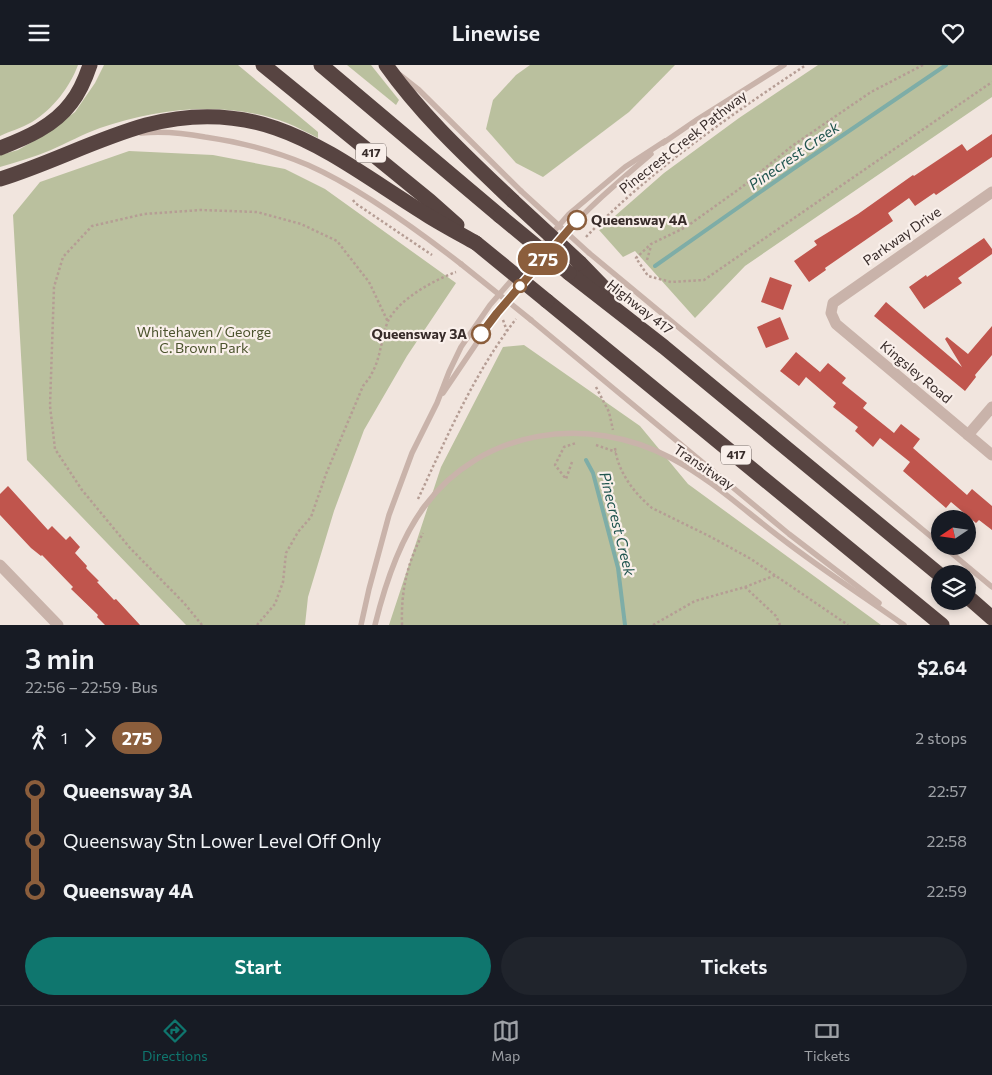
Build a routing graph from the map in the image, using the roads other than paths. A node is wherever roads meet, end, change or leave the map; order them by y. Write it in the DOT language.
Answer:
graph roads {
  1 [pos="90,65"];
  2 [pos="263,65"];
  3 [pos="321,65"];
  4 [pos="386,65"];
  5 [pos="784,65"];
  6 [pos="665,141"];
  7 [pos="92,144"];
  8 [pos="0,148"];
  9 [pos="0,179"];
  10 [pos="992,192"];
  11 [pos="476,243"];
  12 [pos="579,263"];
  13 [pos="832,306"];
  14 [pos="437,403"];
  15 [pos="992,407"];
  16 [pos="968,435"];
  17 [pos="992,455"];
  18 [pos="931,536"];
  19 [pos="954,555"];
  20 [pos="0,565"];
  21 [pos="931,568"];
  22 [pos="992,587"];
  23 [pos="976,604"];
  24 [pos="992,618"];
  25 [pos="58,625"];
  26 [pos="361,625"];
  27 [pos="375,625"];
  28 [pos="906,625"];
  29 [pos="942,625"];
  1 -- 8 [label="highway"];
  2 -- 11 [label="highway, 417"];
  3 -- 12 [label="highway, 417, bridge"];
  4 -- 12 [label="highway, bridge"];
  5 -- 6 [label="lane"];
  6 -- 14 [label="lane"];
  6 -- 14 [label="lane"];
  7 -- 9 [label="highway"];
  7 -- 11 [label="highway"];
  7 -- 28 [label="lane, bridge"];
  10 -- 13 [label="street, Parkway Drive"];
  11 -- 29 [label="highway, 417, bridge"];
  12 -- 18 [label="lane"];
  12 -- 21 [label="highway, Highway 417"];
  13 -- 16 [label="street, Kingsley Road"];
  14 -- 26 [label="lane"];
  15 -- 16 [label="street"];
  16 -- 17 [label="street, Kingsley Road"];
  19 -- 22 [label="lane"];
  20 -- 25 [label="street"];
  23 -- 24 [label="highway"];
  27 -- 28 [label="lane, Transitway"];
}
